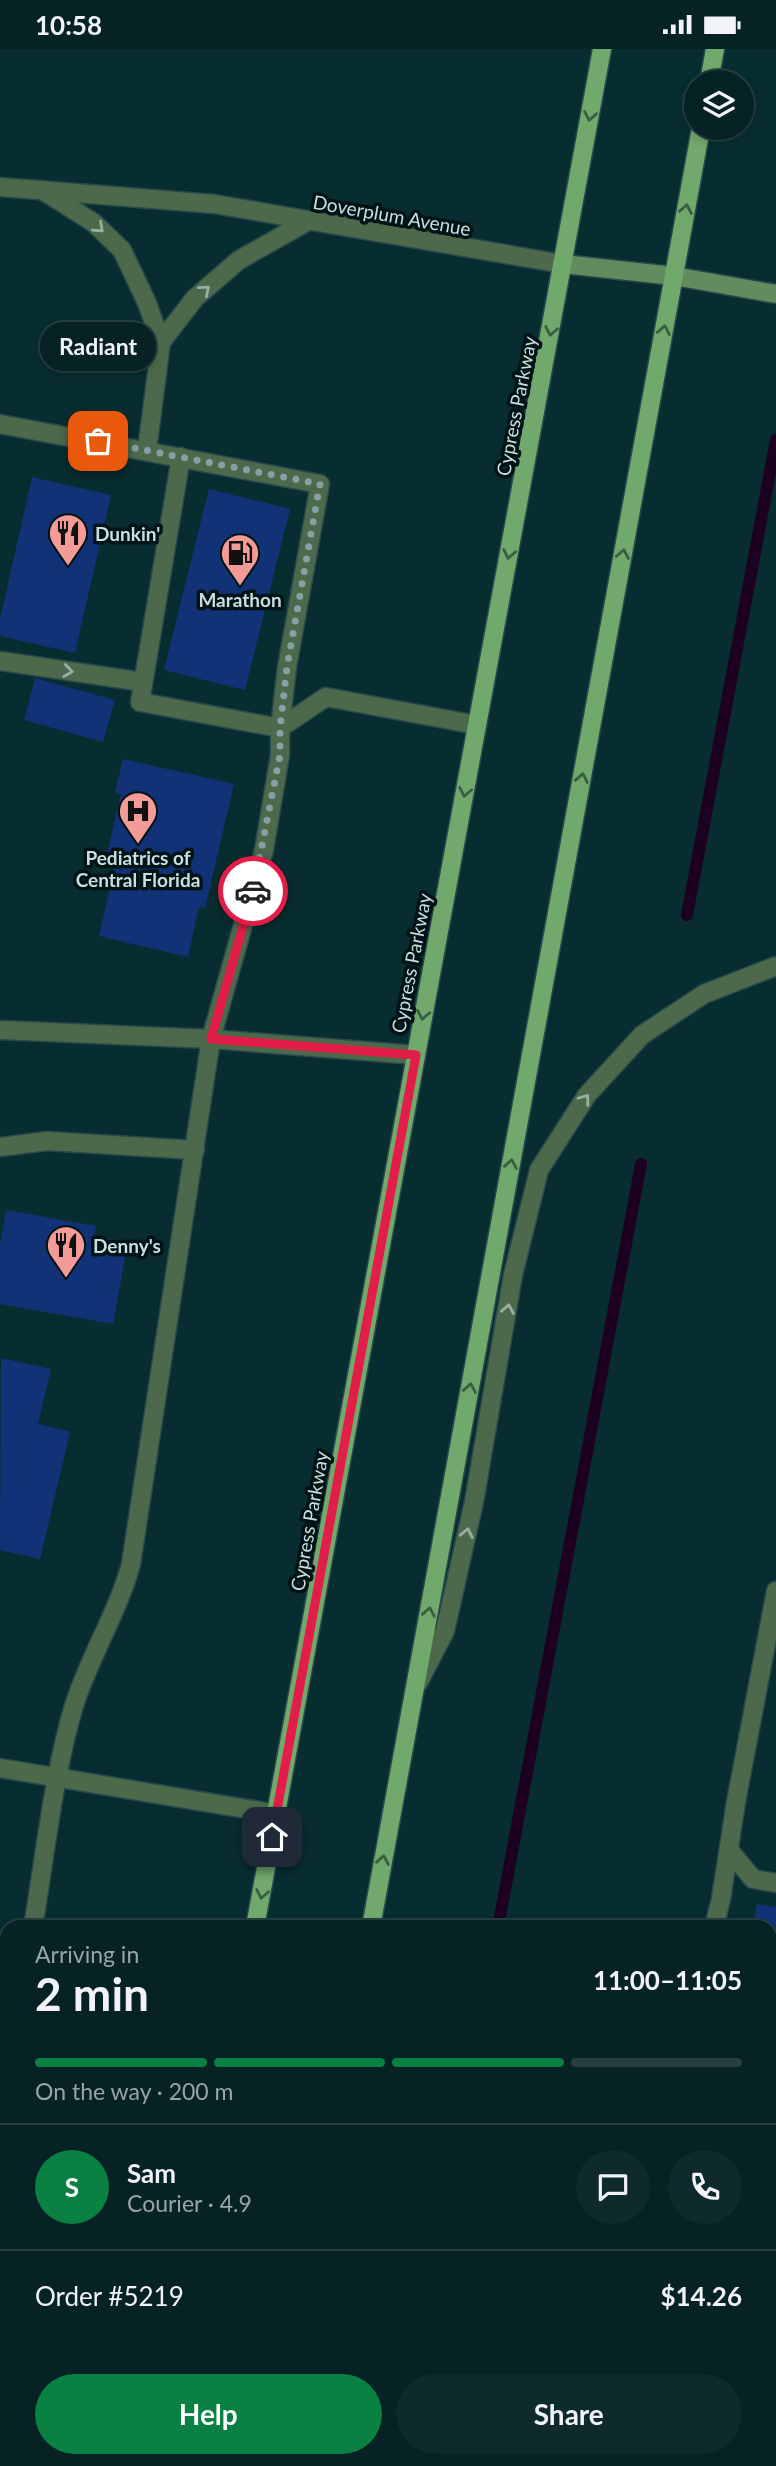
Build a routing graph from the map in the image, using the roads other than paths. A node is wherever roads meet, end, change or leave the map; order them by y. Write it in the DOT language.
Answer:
graph roads {
  1 [pos="602,49"];
  2 [pos="715,49"];
  3 [pos="711,70"];
  4 [pos="699,140"];
  5 [pos="0,187"];
  6 [pos="42,190"];
  7 [pos="308,221"];
  8 [pos="564,264"];
  9 [pos="674,276"];
  10 [pos="776,293"];
  11 [pos="162,342"];
  12 [pos="0,424"];
  13 [pos="147,450"];
  14 [pos="181,457"];
  15 [pos="0,661"];
  16 [pos="143,682"];
  17 [pos="477,725"];
  18 [pos="280,728"];
  19 [pos="776,966"];
  20 [pos="0,1030"];
  21 [pos="211,1039"];
  22 [pos="416,1055"];
  23 [pos="0,1147"];
  24 [pos="195,1150"];
  25 [pos="776,1591"];
  26 [pos="415,1689"];
  27 [pos="0,1768"];
  28 [pos="60,1778"];
  29 [pos="277,1814"];
  30 [pos="729,1850"];
  31 [pos="776,1883"];
  32 [pos="34,1920"];
  33 [pos="256,1920"];
  34 [pos="372,1920"];
  35 [pos="715,1920"];
  1 -- 8 [label="main road, Cypress Parkway, one-way"];
  2 -- 3 [label="main road"];
  9 -- 4 [label="main road, one-way"];
  5 -- 6 [label="street, Doverplum Avenue"];
  6 -- 7 [label="street, Doverplum Avenue"];
  6 -- 11 [label="street, one-way"];
  7 -- 8 [label="street, Doverplum Avenue"];
  11 -- 7 [label="street, one-way"];
  8 -- 9 [label="main road, Doverplum Avenue"];
  8 -- 17 [label="main road, Cypress Parkway, one-way"];
  9 -- 10 [label="main road, Doverplum Avenue"];
  26 -- 9 [label="main road, one-way"];
  11 -- 13 [label="street"];
  12 -- 13 [label="street"];
  13 -- 14 [label="street"];
  14 -- 16 [label="street"];
  14 -- 18 [label="street"];
  15 -- 16 [label="street, one-way"];
  16 -- 18 [label="street"];
  17 -- 18 [label="street"];
  17 -- 22 [label="main road, Cypress Parkway, one-way"];
  18 -- 21 [label="street"];
  26 -- 19 [label="street, one-way"];
  20 -- 21 [label="street"];
  21 -- 22 [label="street"];
  21 -- 24 [label="street"];
  22 -- 29 [label="main road, Cypress Parkway"];
  23 -- 24 [label="street"];
  24 -- 28 [label="street"];
  25 -- 30 [label="street"];
  34 -- 26 [label="main road, one-way"];
  27 -- 28 [label="street"];
  28 -- 29 [label="street"];
  28 -- 32 [label="street"];
  29 -- 33 [label="main road, Cypress Parkway, one-way"];
  30 -- 31 [label="street"];
  30 -- 35 [label="street"];
}
